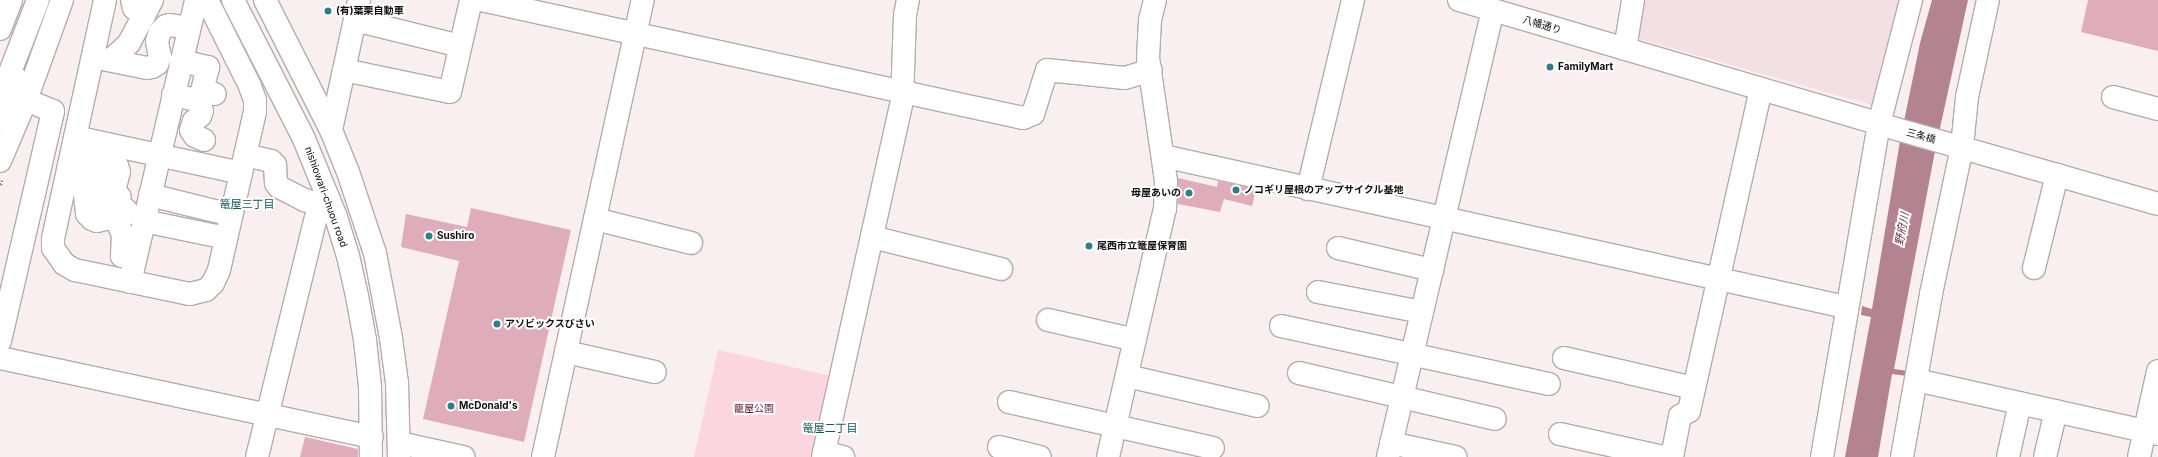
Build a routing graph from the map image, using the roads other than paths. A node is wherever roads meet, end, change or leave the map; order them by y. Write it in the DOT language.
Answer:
graph roads {
  1 [pos="11,0"];
  2 [pos="38,0"];
  3 [pos="46,0"];
  4 [pos="62,0"];
  5 [pos="105,0"];
  6 [pos="196,0"];
  7 [pos="207,0"];
  8 [pos="233,0"];
  9 [pos="265,0"];
  10 [pos="471,0"];
  11 [pos="481,0"];
  12 [pos="643,0"];
  13 [pos="908,0"];
  14 [pos="1155,0"];
  15 [pos="1353,0"];
  16 [pos="1460,0"];
  17 [pos="1634,0"];
  18 [pos="1911,0"];
  19 [pos="1988,0"];
  20 [pos="142,5"];
  21 [pos="357,10"];
  22 [pos="1493,11"];
  23 [pos="189,28"];
  24 [pos="0,29"];
  25 [pos="635,34"];
  26 [pos="460,46"];
  27 [pos="1625,49"];
  28 [pos="102,58"];
  29 [pos="181,61"];
  30 [pos="344,70"];
  31 [pos="1151,70"];
  32 [pos="1761,89"];
  33 [pos="902,92"];
  34 [pos="215,94"];
  35 [pos="173,95"];
  36 [pos="0,98"];
  37 [pos="2113,98"];
  38 [pos="26,100"];
  39 [pos="2158,109"];
  40 [pos="0,121"];
  41 [pos="1879,124"];
  42 [pos="330,130"];
  43 [pos="204,140"];
  44 [pos="1962,147"];
  45 [pos="71,155"];
  46 [pos="160,155"];
  47 [pos="1163,156"];
  48 [pos="0,160"];
  49 [pos="243,164"];
  50 [pos="2057,175"];
  51 [pos="1308,188"];
  52 [pos="324,202"];
  53 [pos="2158,204"];
  54 [pos="231,214"];
  55 [pos="145,216"];
  56 [pos="1444,218"];
  57 [pos="595,219"];
  58 [pos="872,237"];
  59 [pos="226,238"];
  60 [pos="691,243"];
  61 [pos="1338,248"];
  62 [pos="135,259"];
  63 [pos="2034,268"];
  64 [pos="1001,269"];
  65 [pos="1432,270"];
  66 [pos="1718,279"];
  67 [pos="130,282"];
  68 [pos="1318,292"];
  69 [pos="1846,307"];
  70 [pos="1422,312"];
  71 [pos="1048,320"];
  72 [pos="1281,326"];
  73 [pos="1135,340"];
  74 [pos="0,341"];
  75 [pos="566,352"];
  76 [pos="1412,355"];
  77 [pos="0,358"];
  78 [pos="1564,358"];
  79 [pos="2158,371"];
  80 [pos="655,372"];
  81 [pos="1299,373"];
  82 [pos="1127,376"];
  83 [pos="1916,380"];
  84 [pos="1549,384"];
  85 [pos="1694,388"];
  86 [pos="1402,398"];
  87 [pos="1008,402"];
  88 [pos="2020,403"];
  89 [pos="1258,406"];
  90 [pos="2056,411"];
  91 [pos="267,416"];
  92 [pos="1495,419"];
  93 [pos="1116,426"];
  94 [pos="2151,433"];
  95 [pos="1560,434"];
  96 [pos="371,447"];
  97 [pos="999,447"];
  98 [pos="1213,448"];
  99 [pos="399,450"];
  100 [pos="1389,450"];
  101 [pos="830,455"];
  102 [pos="257,457"];
  103 [pos="463,457"];
  104 [pos="543,457"];
  105 [pos="1040,457"];
  106 [pos="1108,457"];
  107 [pos="1455,457"];
  108 [pos="1664,457"];
  109 [pos="1672,457"];
  110 [pos="1822,457"];
  111 [pos="1902,457"];
  112 [pos="2008,457"];
  113 [pos="2046,457"];
  114 [pos="2139,457"];
  1 -- 24 [label="main road"];
  2 -- 36 [label="main road"];
  3 -- 40 [label="main road"];
  4 -- 38 [label="main road"];
  5 -- 28 [label="main road"];
  6 -- 23 [label="main road"];
  7 -- 49 [label="main road"];
  8 -- 52 [label="main road, nishiowari-chuou road"];
  9 -- 42 [label="main road"];
  10 -- 26 [label="main road"];
  11 -- 25 [label="main road"];
  12 -- 25 [label="main road"];
  13 -- 33 [label="main road"];
  14 -- 31 [label="main road"];
  15 -- 51 [label="main road"];
  16 -- 22 [label="main road, 八幡通り"];
  17 -- 27 [label="main road"];
  18 -- 41 [label="main road"];
  19 -- 44 [label="main road"];
  20 -- 28 [label="main road"];
  21 -- 26 [label="main road"];
  21 -- 30 [label="main road"];
  22 -- 27 [label="main road, 八幡通り"];
  22 -- 56 [label="main road"];
  23 -- 28 [label="main road"];
  23 -- 29 [label="main road"];
  25 -- 33 [label="main road"];
  25 -- 57 [label="main road"];
  26 -- 30 [label="main road"];
  27 -- 32 [label="main road, 八幡通り"];
  28 -- 45 [label="main road"];
  29 -- 34 [label="main road"];
  29 -- 35 [label="main road"];
  30 -- 42 [label="main road"];
  31 -- 33 [label="main road"];
  31 -- 47 [label="main road"];
  32 -- 41 [label="main road, 三条橋"];
  32 -- 66 [label="main road"];
  33 -- 58 [label="main road"];
  35 -- 43 [label="main road"];
  35 -- 46 [label="main road"];
  37 -- 39 [label="main road"];
  38 -- 48 [label="main road"];
  38 -- 74 [label="main road"];
  41 -- 44 [label="main road, 三条橋"];
  41 -- 69 [label="main road"];
  42 -- 99 [label="main road"];
  44 -- 50 [label="main road, 三条橋"];
  44 -- 83 [label="main road"];
  45 -- 46 [label="main road"];
  45 -- 55 [label="main road"];
  45 -- 62 [label="main road"];
  45 -- 67 [label="main road"];
  46 -- 49 [label="main road"];
  46 -- 55 [label="main road"];
  47 -- 51 [label="main road"];
  47 -- 73 [label="main road"];
  49 -- 52 [label="main road"];
  49 -- 54 [label="main road"];
  50 -- 53 [label="main road, 三条橋"];
  50 -- 63 [label="main road"];
  51 -- 56 [label="main road"];
  52 -- 91 [label="main road"];
  52 -- 96 [label="main road, nishiowari-chuou road"];
  54 -- 55 [label="main road"];
  54 -- 59 [label="main road"];
  55 -- 59 [label="main road"];
  55 -- 62 [label="main road"];
  56 -- 65 [label="main road"];
  56 -- 66 [label="main road"];
  57 -- 60 [label="main road"];
  57 -- 75 [label="main road"];
  58 -- 64 [label="main road"];
  58 -- 101 [label="main road"];
  59 -- 67 [label="main road"];
  61 -- 65 [label="main road"];
  62 -- 67 [label="main road"];
  65 -- 70 [label="main road"];
  66 -- 69 [label="main road"];
  66 -- 85 [label="main road"];
  68 -- 70 [label="main road"];
  69 -- 110 [label="main road"];
  70 -- 76 [label="main road"];
  71 -- 73 [label="main road"];
  72 -- 76 [label="main road"];
  73 -- 82 [label="main road"];
  75 -- 80 [label="main road"];
  75 -- 104 [label="main road"];
  76 -- 84 [label="main road"];
  76 -- 86 [label="main road"];
  77 -- 91 [label="main road"];
  78 -- 85 [label="main road"];
  79 -- 94 [label="main road"];
  81 -- 86 [label="main road"];
  82 -- 89 [label="main road"];
  82 -- 93 [label="main road"];
  83 -- 88 [label="main road"];
  83 -- 111 [label="main road"];
  85 -- 109 [label="main road"];
  86 -- 92 [label="main road"];
  86 -- 100 [label="main road"];
  87 -- 93 [label="main road"];
  88 -- 90 [label="main road"];
  88 -- 112 [label="main road"];
  90 -- 94 [label="main road"];
  90 -- 113 [label="main road"];
  91 -- 96 [label="main road"];
  91 -- 102 [label="main road"];
  93 -- 98 [label="main road"];
  93 -- 106 [label="main road"];
  94 -- 114 [label="main road"];
  95 -- 108 [label="main road"];
  97 -- 105 [label="main road"];
  99 -- 103 [label="main road"];
  100 -- 107 [label="main road"];
}
